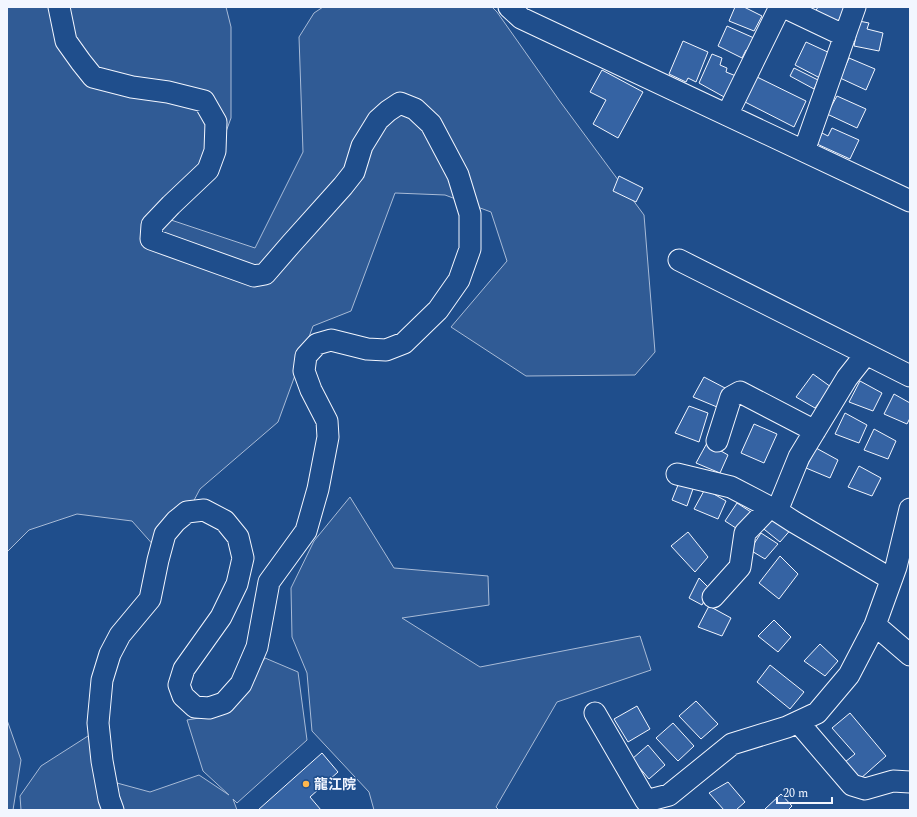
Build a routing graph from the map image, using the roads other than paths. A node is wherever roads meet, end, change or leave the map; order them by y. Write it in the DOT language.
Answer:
graph roads {
  1 [pos="59,7"];
  2 [pos="509,7"];
  3 [pos="780,7"];
  4 [pos="784,7"];
  5 [pos="855,7"];
  6 [pos="845,36"];
  7 [pos="727,115"];
  8 [pos="804,151"];
  9 [pos="910,201"];
  10 [pos="679,260"];
  11 [pos="866,354"];
  12 [pos="910,376"];
  13 [pos="815,431"];
  14 [pos="717,441"];
  15 [pos="677,474"];
  16 [pos="774,509"];
  17 [pos="910,509"];
  18 [pos="891,579"];
  19 [pos="713,597"];
  20 [pos="875,625"];
  21 [pos="910,655"];
  22 [pos="595,713"];
  23 [pos="798,722"];
  24 [pos="910,782"];
  25 [pos="113,810"];
  1 -- 25 [label="street"];
  2 -- 7 [label="street"];
  3 -- 7 [label="street"];
  4 -- 6 [label="street"];
  5 -- 6 [label="street"];
  6 -- 8 [label="street"];
  7 -- 8 [label="street"];
  8 -- 9 [label="street"];
  10 -- 11 [label="street"];
  11 -- 12 [label="street"];
  11 -- 13 [label="street"];
  13 -- 14 [label="street"];
  13 -- 16 [label="street"];
  15 -- 16 [label="street"];
  16 -- 18 [label="street"];
  16 -- 19 [label="street"];
  17 -- 18 [label="street"];
  18 -- 20 [label="street"];
  20 -- 21 [label="street"];
  20 -- 23 [label="street"];
  22 -- 23 [label="street"];
  23 -- 24 [label="street"];
}
